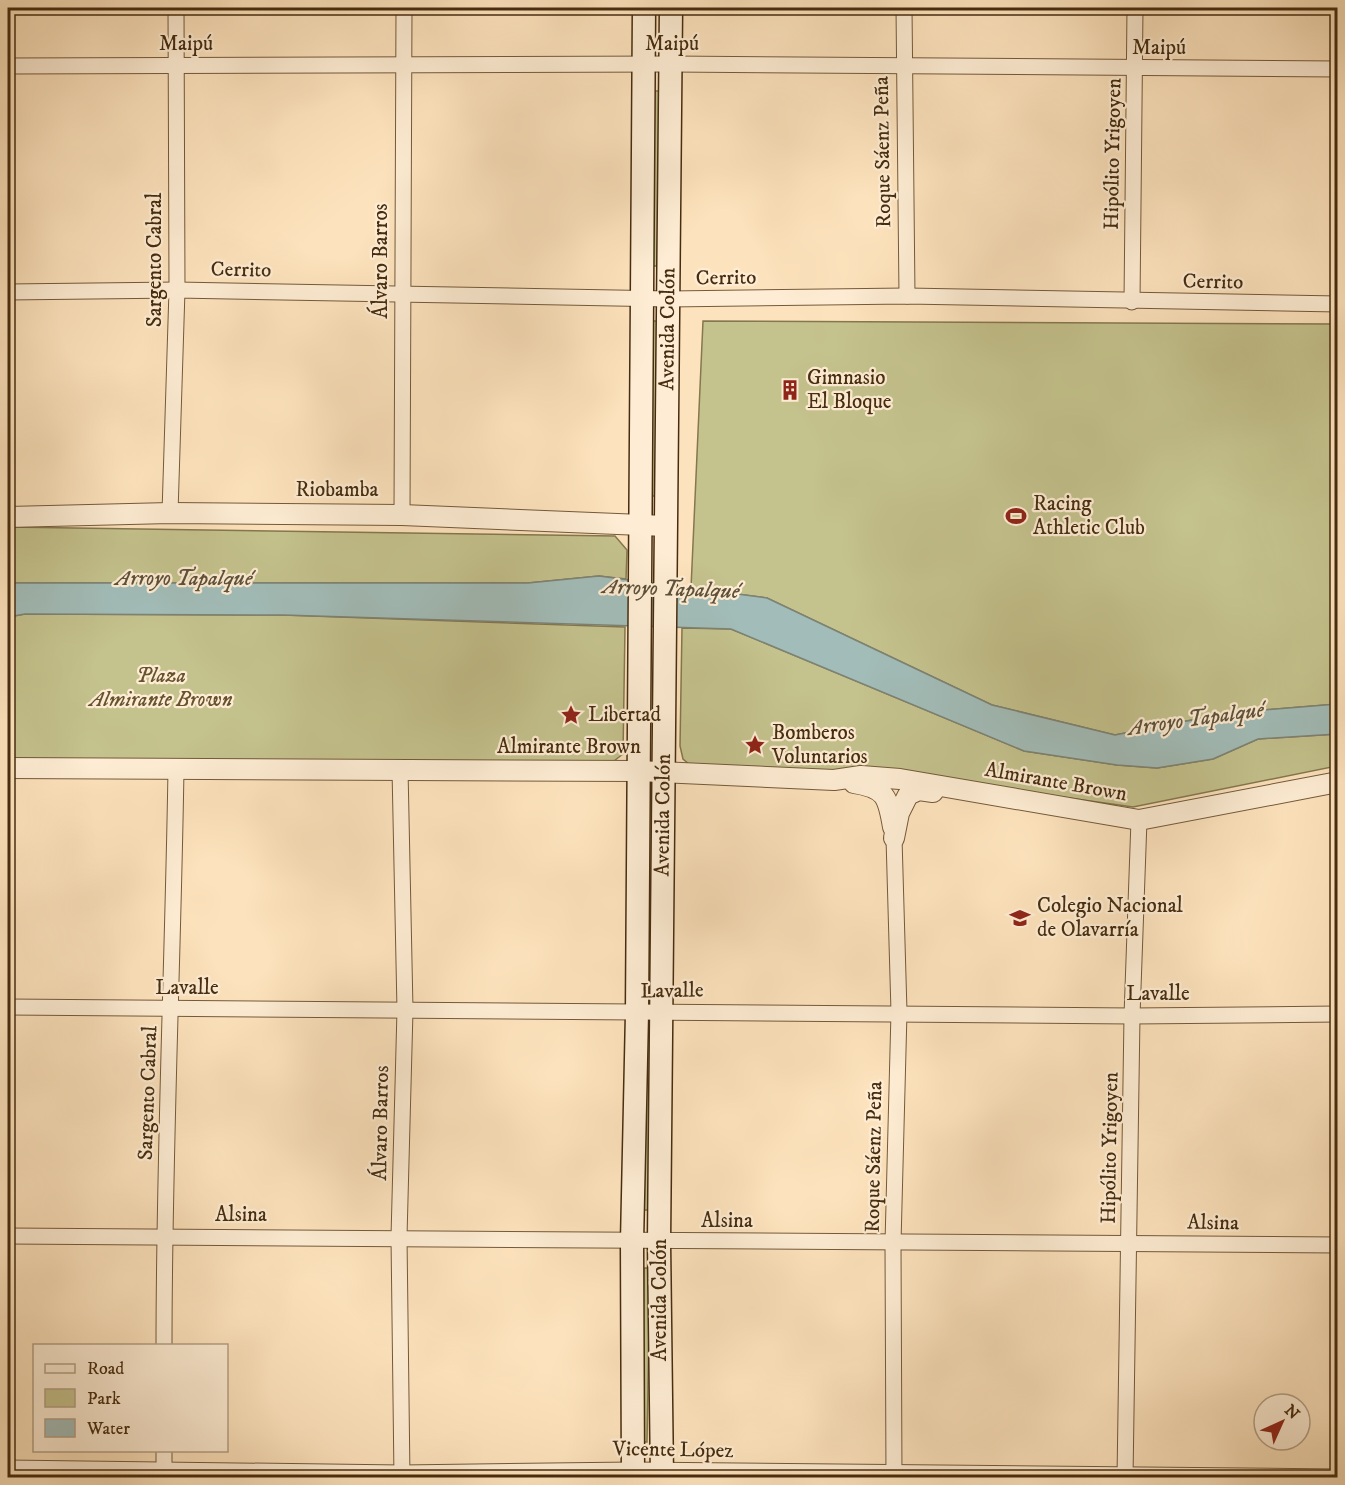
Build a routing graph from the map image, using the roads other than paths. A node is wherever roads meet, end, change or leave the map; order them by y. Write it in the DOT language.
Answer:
graph roads {
  1 [pos="176,8"];
  2 [pos="404,8"];
  3 [pos="644,8"];
  4 [pos="671,8"];
  5 [pos="904,8"];
  6 [pos="1135,8"];
  7 [pos="175,64"];
  8 [pos="670,64"];
  9 [pos="403,65"];
  10 [pos="643,65"];
  11 [pos="903,65"];
  12 [pos="8,66"];
  13 [pos="1135,69"];
  14 [pos="1338,69"];
  15 [pos="177,290"];
  16 [pos="8,292"];
  17 [pos="402,293"];
  18 [pos="907,296"];
  19 [pos="641,297"];
  20 [pos="669,300"];
  21 [pos="1132,302"];
  22 [pos="1338,304"];
  23 [pos="170,513"];
  24 [pos="402,515"];
  25 [pos="8,517"];
  26 [pos="640,526"];
  27 [pos="666,526"];
  28 [pos="8,768"];
  29 [pos="176,769"];
  30 [pos="400,769"];
  31 [pos="638,771"];
  32 [pos="665,771"];
  33 [pos="834,780"];
  34 [pos="1338,782"];
  35 [pos="971,792"];
  36 [pos="1139,820"];
  37 [pos="894,838"];
  38 [pos="8,1007"];
  39 [pos="172,1009"];
  40 [pos="405,1010"];
  41 [pos="663,1011"];
  42 [pos="899,1012"];
  43 [pos="637,1013"];
  44 [pos="1338,1014"];
  45 [pos="1132,1016"];
  46 [pos="164,1235"];
  47 [pos="8,1236"];
  48 [pos="399,1237"];
  49 [pos="632,1242"];
  50 [pos="659,1242"];
  51 [pos="893,1243"];
  52 [pos="1130,1243"];
  53 [pos="1338,1245"];
  54 [pos="164,1344"];
  55 [pos="164,1452"];
  56 [pos="8,1468"];
  57 [pos="164,1473"];
  58 [pos="633,1474"];
  59 [pos="662,1474"];
  60 [pos="402,1475"];
  61 [pos="894,1476"];
  62 [pos="1125,1476"];
  63 [pos="1338,1477"];
  1 -- 7 [label="street, Sargento Cabral"];
  2 -- 9 [label="street, Álvaro Barros"];
  3 -- 10 [label="main road, Avenida Colón"];
  4 -- 8 [label="main road, Avenida Colón"];
  5 -- 11 [label="street, Roque Sáenz Peña"];
  6 -- 13 [label="street, Hipólito Yrigoyen"];
  7 -- 9 [label="street, Maipú"];
  7 -- 12 [label="street, Maipú"];
  7 -- 15 [label="street, Sargento Cabral"];
  8 -- 10 [label="street, Maipú"];
  8 -- 11 [label="street, Maipú"];
  8 -- 20 [label="main road, Avenida Colón"];
  9 -- 10 [label="street, Maipú"];
  9 -- 17 [label="street, Álvaro Barros"];
  10 -- 19 [label="main road, Avenida Colón"];
  11 -- 13 [label="street, Maipú"];
  11 -- 18 [label="street, Roque Sáenz Peña"];
  13 -- 14 [label="street, Maipú"];
  13 -- 21 [label="street, Hipólito Yrigoyen"];
  15 -- 16 [label="street, Cerrito"];
  15 -- 17 [label="street, Cerrito"];
  15 -- 23 [label="street, Sargento Cabral"];
  17 -- 19 [label="street, Cerrito"];
  17 -- 24 [label="street, Álvaro Barros"];
  18 -- 20 [label="street, Cerrito"];
  18 -- 21 [label="street, Cerrito"];
  19 -- 20 [label="street, Cerrito"];
  19 -- 26 [label="main road, Avenida Colón"];
  20 -- 27 [label="main road, Avenida Colón"];
  21 -- 22 [label="street, Cerrito"];
  23 -- 24 [label="street, Riobamba"];
  23 -- 25 [label="street, Riobamba"];
  24 -- 26 [label="street, Riobamba"];
  26 -- 27 [label="street, Riobamba"];
  26 -- 31 [label="main road, Avenida Colón"];
  27 -- 32 [label="main road, Avenida Colón"];
  28 -- 29 [label="street, Almirante Brown"];
  29 -- 30 [label="street, Almirante Brown"];
  29 -- 39 [label="street, Sargento Cabral"];
  30 -- 31 [label="street, Almirante Brown"];
  30 -- 40 [label="street, Álvaro Barros"];
  31 -- 32 [label="street, Almirante Brown"];
  31 -- 43 [label="main road, Avenida Colón"];
  32 -- 33 [label="street, Almirante Brown"];
  32 -- 41 [label="main road, Avenida Colón"];
  33 -- 35 [label="street, Almirante Brown"];
  33 -- 37 [label="street"];
  34 -- 36 [label="street, Almirante Brown"];
  35 -- 36 [label="street, Almirante Brown"];
  35 -- 37 [label="street"];
  36 -- 45 [label="street, Hipólito Yrigoyen"];
  37 -- 42 [label="street, Roque Sáenz Peña"];
  38 -- 39 [label="street, Lavalle"];
  39 -- 40 [label="street, Lavalle"];
  39 -- 46 [label="street, Sargento Cabral"];
  40 -- 43 [label="street, Lavalle"];
  40 -- 48 [label="street, Álvaro Barros"];
  41 -- 42 [label="street, Lavalle"];
  41 -- 43 [label="street, Lavalle"];
  41 -- 50 [label="main road, Avenida Colón"];
  42 -- 45 [label="street, Lavalle"];
  42 -- 51 [label="street, Roque Sáenz Peña"];
  43 -- 49 [label="main road, Avenida Colón"];
  44 -- 45 [label="street, Lavalle"];
  45 -- 52 [label="street, Hipólito Yrigoyen"];
  46 -- 47 [label="street, Alsina"];
  46 -- 48 [label="street, Alsina"];
  46 -- 54 [label="street, Sargento Cabral"];
  48 -- 49 [label="street, Alsina"];
  48 -- 60 [label="street, Álvaro Barros"];
  49 -- 50 [label="street, Alsina"];
  49 -- 58 [label="main road, Avenida Colón"];
  50 -- 51 [label="street, Alsina"];
  50 -- 59 [label="main road, Avenida Colón"];
  51 -- 52 [label="street, Alsina"];
  51 -- 61 [label="street, Roque Sáenz Peña"];
  52 -- 53 [label="street, Alsina"];
  52 -- 62 [label="street, Hipólito Yrigoyen"];
  55 -- 57 [label="street"];
  56 -- 57 [label="street, Vicente López"];
  57 -- 60 [label="street, Vicente López"];
  58 -- 59 [label="street, Vicente López"];
  58 -- 60 [label="street, Vicente López"];
  59 -- 61 [label="street, Vicente López"];
  61 -- 62 [label="street, Vicente López"];
  62 -- 63 [label="street, Vicente López"];
}
